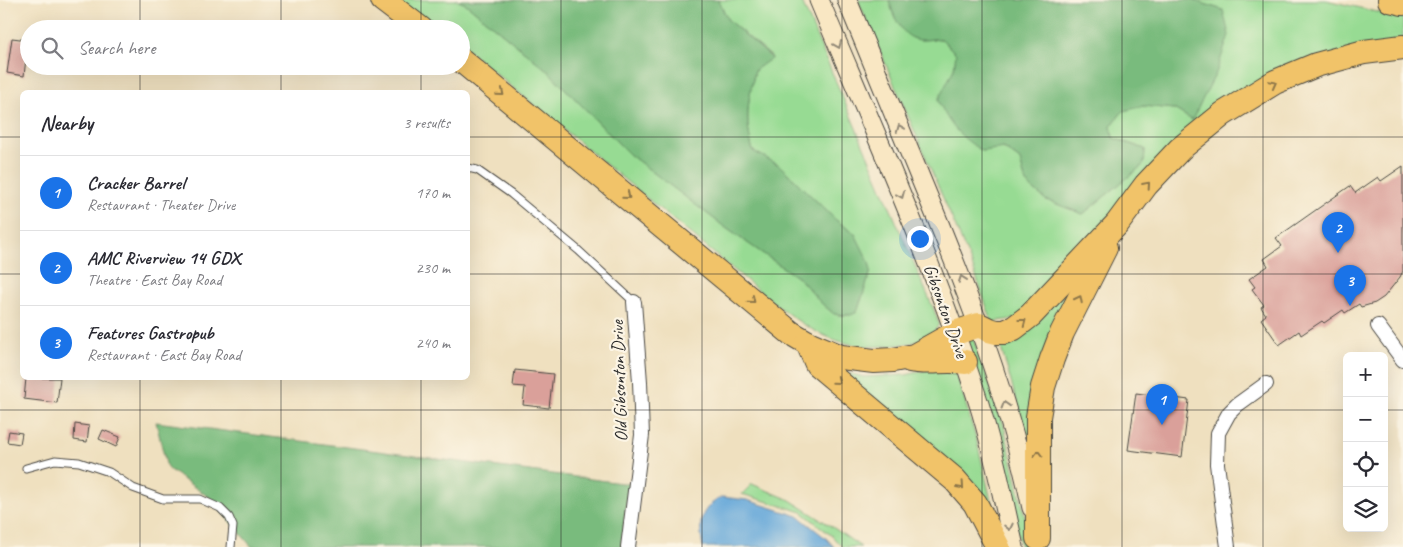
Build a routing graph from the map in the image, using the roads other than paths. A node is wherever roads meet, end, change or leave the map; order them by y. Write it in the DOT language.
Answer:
graph roads {
  1 [pos="383,0"];
  2 [pos="819,0"];
  3 [pos="847,0"];
  4 [pos="1390,0"];
  5 [pos="1403,3"];
  6 [pos="409,20"];
  7 [pos="1403,47"];
  8 [pos="470,67"];
  9 [pos="470,168"];
  10 [pos="1117,224"];
  11 [pos="634,302"];
  12 [pos="979,325"];
  13 [pos="1378,326"];
  14 [pos="955,332"];
  15 [pos="808,343"];
  16 [pos="905,358"];
  17 [pos="1403,360"];
  18 [pos="965,362"];
  19 [pos="1266,384"];
  20 [pos="26,468"];
  21 [pos="1039,542"];
  22 [pos="231,547"];
  23 [pos="628,547"];
  24 [pos="998,547"];
  25 [pos="1014,547"];
  26 [pos="1228,547"];
  1 -- 6 [label="highway"];
  2 -- 14 [label="main road, Gibsonton Drive, one-way"];
  12 -- 3 [label="main road, Gibsonton Drive, one-way"];
  4 -- 5 [label="highway"];
  10 -- 7 [label="highway, one-way"];
  8 -- 15 [label="highway, one-way"];
  9 -- 11 [label="lane"];
  12 -- 10 [label="highway, one-way"];
  21 -- 10 [label="highway, one-way"];
  11 -- 23 [label="street, Old Gibsonton Drive"];
  12 -- 14 [label="highway"];
  21 -- 12 [label="main road, Gibsonton Drive, one-way"];
  13 -- 17 [label="street"];
  14 -- 16 [label="highway"];
  14 -- 18 [label="main road, Gibsonton Drive"];
  15 -- 16 [label="highway"];
  15 -- 24 [label="highway, one-way"];
  16 -- 18 [label="highway"];
  18 -- 25 [label="main road, Gibsonton Drive, one-way"];
  19 -- 26 [label="street"];
  20 -- 22 [label="lane"];
}
